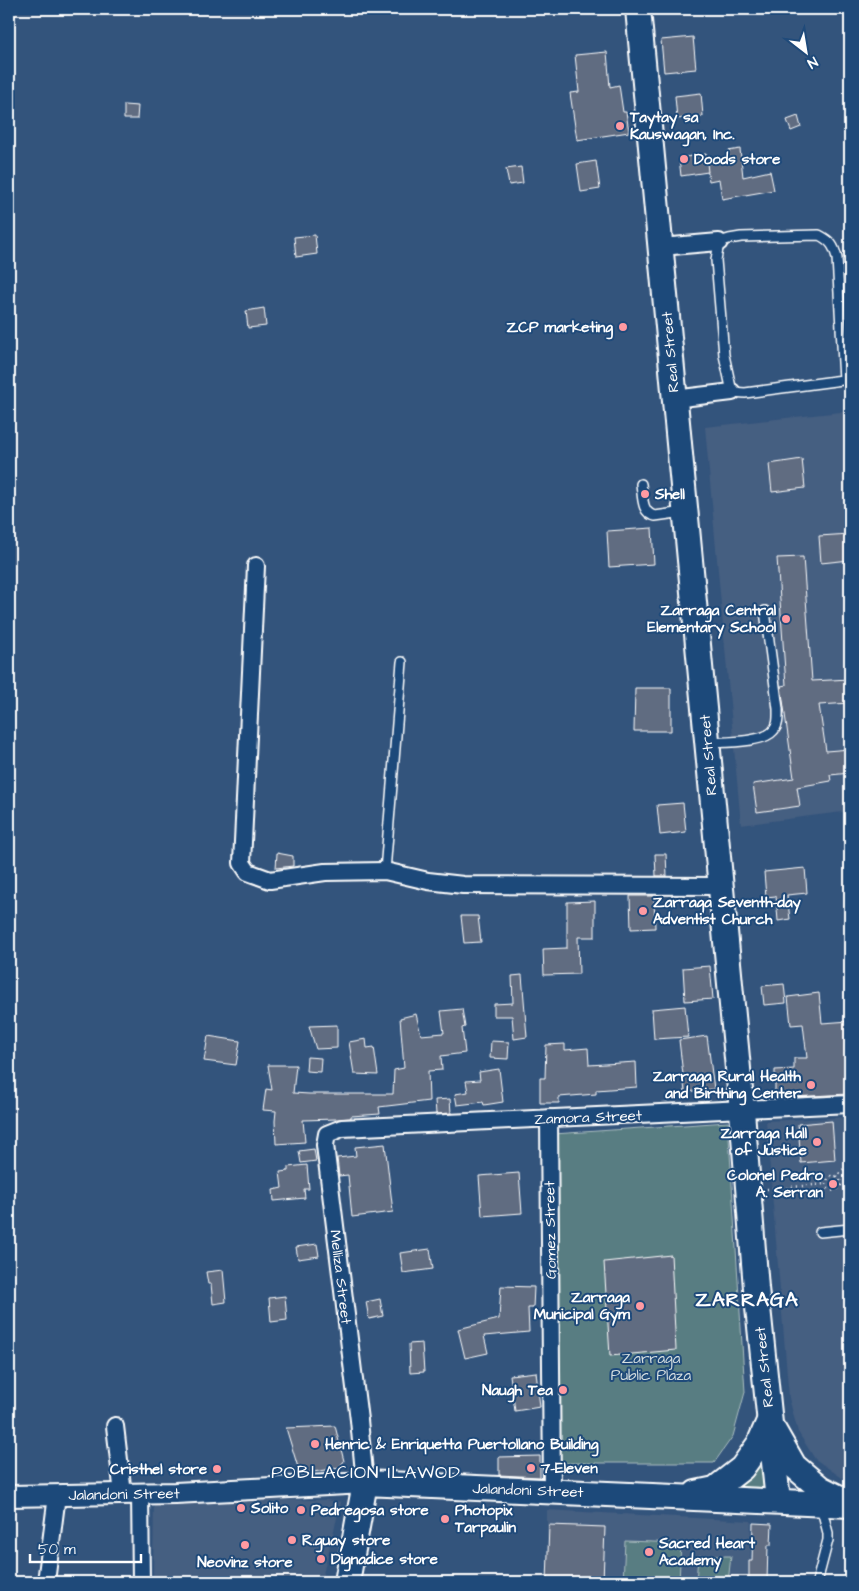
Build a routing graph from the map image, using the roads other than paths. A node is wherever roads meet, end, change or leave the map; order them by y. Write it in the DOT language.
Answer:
graph roads {
  1 [pos="638,9"];
  2 [pos="719,242"];
  3 [pos="661,248"];
  4 [pos="847,379"];
  5 [pos="732,392"];
  6 [pos="674,400"];
  7 [pos="641,484"];
  8 [pos="685,512"];
  9 [pos="256,566"];
  10 [pos="765,612"];
  11 [pos="402,662"];
  12 [pos="707,743"];
  13 [pos="385,871"];
  14 [pos="720,886"];
  15 [pos="850,1104"];
  16 [pos="742,1111"];
  17 [pos="548,1118"];
  18 [pos="327,1134"];
  19 [pos="850,1229"];
  20 [pos="820,1232"];
  21 [pos="770,1421"];
  22 [pos="116,1426"];
  23 [pos="365,1484"];
  24 [pos="552,1491"];
  25 [pos="132,1494"];
  26 [pos="57,1495"];
  27 [pos="9,1496"];
  28 [pos="682,1497"];
  29 [pos="778,1501"];
  30 [pos="820,1503"];
  31 [pos="850,1504"];
  32 [pos="46,1582"];
  33 [pos="141,1582"];
  34 [pos="347,1582"];
  35 [pos="817,1582"];
  1 -- 3 [label="main road, Real Street"];
  2 -- 3 [label="street"];
  2 -- 4 [label="lane"];
  2 -- 5 [label="lane"];
  3 -- 6 [label="main road, Real Street"];
  4 -- 5 [label="lane"];
  5 -- 6 [label="street"];
  6 -- 8 [label="main road, Real Street"];
  7 -- 8 [label="lane"];
  8 -- 12 [label="main road, Real Street"];
  9 -- 13 [label="street"];
  10 -- 12 [label="lane"];
  11 -- 13 [label="lane"];
  12 -- 14 [label="main road, Real Street"];
  13 -- 14 [label="street"];
  14 -- 16 [label="main road, Real Street"];
  15 -- 16 [label="street, Zamora Street"];
  16 -- 17 [label="street, Zamora Street"];
  16 -- 21 [label="main road, Real Street"];
  17 -- 18 [label="street, Zamora Street"];
  17 -- 24 [label="street, Gomez Street"];
  18 -- 23 [label="street, Melliza Street"];
  19 -- 20 [label="lane"];
  21 -- 28 [label="main road"];
  21 -- 29 [label="main road, Real Street"];
  21 -- 31 [label="main road"];
  22 -- 25 [label="street"];
  23 -- 24 [label="main road, Jalandoni Street"];
  23 -- 25 [label="street, Jalandoni Street"];
  23 -- 34 [label="main road"];
  24 -- 28 [label="main road, Jalandoni Street"];
  25 -- 26 [label="street, Jalandoni Street"];
  25 -- 33 [label="street"];
  26 -- 27 [label="street, Jalandoni Street"];
  26 -- 32 [label="street"];
  28 -- 29 [label="main road, Jalandoni Street"];
  29 -- 30 [label="main road, Jalandoni Street"];
  30 -- 31 [label="main road, Jalandoni Street"];
  30 -- 35 [label="lane"];
}
